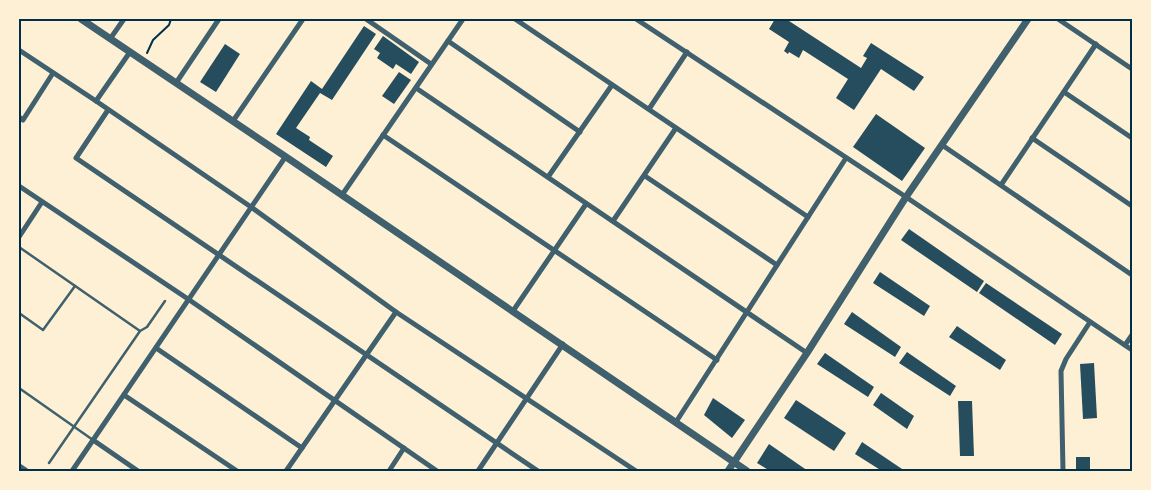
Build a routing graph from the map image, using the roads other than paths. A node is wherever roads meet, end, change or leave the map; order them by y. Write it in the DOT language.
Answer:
graph roads {
  1 [pos="81,19"];
  2 [pos="124,19"];
  3 [pos="219,19"];
  4 [pos="303,19"];
  5 [pos="366,19"];
  6 [pos="462,19"];
  7 [pos="515,19"];
  8 [pos="636,19"];
  9 [pos="1028,19"];
  10 [pos="1058,19"];
  11 [pos="110,39"];
  12 [pos="448,41"];
  13 [pos="1096,44"];
  14 [pos="19,50"];
  15 [pos="130,52"];
  16 [pos="687,52"];
  17 [pos="431,64"];
  18 [pos="1132,69"];
  19 [pos="53,73"];
  20 [pos="176,84"];
  21 [pos="612,85"];
  22 [pos="416,88"];
  23 [pos="1064,92"];
  24 [pos="96,100"];
  25 [pos="648,109"];
  26 [pos="108,110"];
  27 [pos="19,117"];
  28 [pos="233,121"];
  29 [pos="676,128"];
  30 [pos="580,132"];
  31 [pos="383,135"];
  32 [pos="1032,138"];
  33 [pos="1132,138"];
  34 [pos="942,145"];
  35 [pos="286,156"];
  36 [pos="846,158"];
  37 [pos="645,176"];
  38 [pos="548,177"];
  39 [pos="1000,185"];
  40 [pos="19,186"];
  41 [pos="342,195"];
  42 [pos="906,197"];
  43 [pos="42,202"];
  44 [pos="586,204"];
  45 [pos="1132,206"];
  46 [pos="251,207"];
  47 [pos="808,217"];
  48 [pos="613,221"];
  49 [pos="19,237"];
  50 [pos="19,247"];
  51 [pos="554,251"];
  52 [pos="220,255"];
  53 [pos="778,265"];
  54 [pos="1132,275"];
  55 [pos="75,286"];
  56 [pos="188,299"];
  57 [pos="165,301"];
  58 [pos="513,311"];
  59 [pos="396,312"];
  60 [pos="747,312"];
  61 [pos="19,313"];
  62 [pos="1090,322"];
  63 [pos="140,331"];
  64 [pos="1132,335"];
  65 [pos="563,344"];
  66 [pos="1125,345"];
  67 [pos="156,348"];
  68 [pos="1132,350"];
  69 [pos="807,353"];
  70 [pos="366,356"];
  71 [pos="717,360"];
  72 [pos="19,388"];
  73 [pos="124,395"];
  74 [pos="335,400"];
  75 [pos="528,400"];
  76 [pos="676,422"];
  77 [pos="74,427"];
  78 [pos="93,440"];
  79 [pos="497,444"];
  80 [pos="302,448"];
  81 [pos="404,448"];
  82 [pos="734,462"];
  83 [pos="49,463"];
  84 [pos="19,467"];
  85 [pos="25,471"];
  86 [pos="72,471"];
  87 [pos="138,471"];
  88 [pos="237,471"];
  89 [pos="286,471"];
  90 [pos="389,471"];
  91 [pos="437,471"];
  92 [pos="478,471"];
  93 [pos="538,471"];
  94 [pos="636,471"];
  95 [pos="728,471"];
  96 [pos="747,471"];
  97 [pos="1064,471"];
  1 -- 11 [label="street"];
  2 -- 11 [label="street"];
  3 -- 20 [label="street"];
  4 -- 28 [label="street"];
  5 -- 17 [label="street"];
  6 -- 12 [label="street"];
  7 -- 21 [label="street"];
  8 -- 16 [label="street"];
  9 -- 34 [label="street"];
  10 -- 13 [label="street"];
  11 -- 15 [label="street"];
  12 -- 17 [label="street"];
  12 -- 30 [label="street"];
  13 -- 18 [label="street"];
  13 -- 23 [label="street"];
  14 -- 19 [label="street"];
  15 -- 20 [label="street"];
  15 -- 24 [label="street"];
  16 -- 25 [label="street"];
  16 -- 36 [label="street"];
  17 -- 22 [label="street"];
  19 -- 24 [label="street"];
  19 -- 27 [label="street"];
  20 -- 28 [label="street"];
  21 -- 25 [label="street"];
  21 -- 30 [label="street"];
  22 -- 31 [label="street"];
  22 -- 38 [label="street"];
  23 -- 32 [label="street"];
  23 -- 33 [label="street"];
  24 -- 26 [label="street"];
  25 -- 29 [label="street"];
  26 -- 46 [label="street"];
  26 -- 52 [label="street"];
  28 -- 35 [label="street"];
  29 -- 37 [label="street"];
  29 -- 47 [label="street"];
  30 -- 38 [label="street"];
  31 -- 41 [label="street"];
  31 -- 51 [label="street"];
  32 -- 39 [label="street"];
  32 -- 45 [label="street"];
  34 -- 39 [label="street"];
  34 -- 42 [label="street"];
  35 -- 41 [label="street"];
  35 -- 46 [label="street"];
  36 -- 42 [label="street"];
  36 -- 47 [label="street"];
  37 -- 48 [label="street"];
  37 -- 53 [label="street"];
  38 -- 44 [label="street"];
  39 -- 54 [label="street"];
  40 -- 43 [label="street"];
  41 -- 58 [label="street"];
  42 -- 62 [label="street"];
  42 -- 69 [label="street"];
  43 -- 49 [label="street"];
  43 -- 56 [label="street"];
  44 -- 48 [label="street"];
  44 -- 51 [label="street"];
  46 -- 52 [label="street"];
  46 -- 59 [label="street"];
  47 -- 53 [label="street"];
  48 -- 60 [label="street"];
  50 -- 55 [label="lane"];
  51 -- 58 [label="street"];
  51 -- 71 [label="street"];
  52 -- 56 [label="street"];
  52 -- 70 [label="street"];
  53 -- 60 [label="street"];
  55 -- 61 [label="lane"];
  55 -- 63 [label="lane"];
  56 -- 67 [label="street"];
  56 -- 74 [label="street"];
  57 -- 63 [label="lane"];
  58 -- 65 [label="street"];
  59 -- 70 [label="street"];
  59 -- 75 [label="street"];
  60 -- 69 [label="street"];
  60 -- 71 [label="street"];
  62 -- 66 [label="street"];
  62 -- 97 [label="street"];
  63 -- 77 [label="lane"];
  64 -- 66 [label="street"];
  65 -- 75 [label="street"];
  65 -- 76 [label="street"];
  66 -- 68 [label="street"];
  67 -- 73 [label="street"];
  67 -- 80 [label="street"];
  69 -- 82 [label="street"];
  70 -- 74 [label="street"];
  70 -- 79 [label="street"];
  71 -- 76 [label="street"];
  72 -- 77 [label="lane"];
  73 -- 78 [label="street"];
  73 -- 88 [label="street"];
  74 -- 80 [label="street"];
  74 -- 81 [label="street"];
  75 -- 79 [label="street"];
  75 -- 94 [label="street"];
  76 -- 82 [label="street"];
  77 -- 78 [label="lane"];
  77 -- 83 [label="lane"];
  78 -- 86 [label="street"];
  78 -- 87 [label="street"];
  79 -- 92 [label="street"];
  79 -- 93 [label="street"];
  80 -- 89 [label="street"];
  81 -- 90 [label="street"];
  81 -- 91 [label="street"];
  82 -- 95 [label="street"];
  82 -- 96 [label="street"];
  84 -- 85 [label="street"];
}
